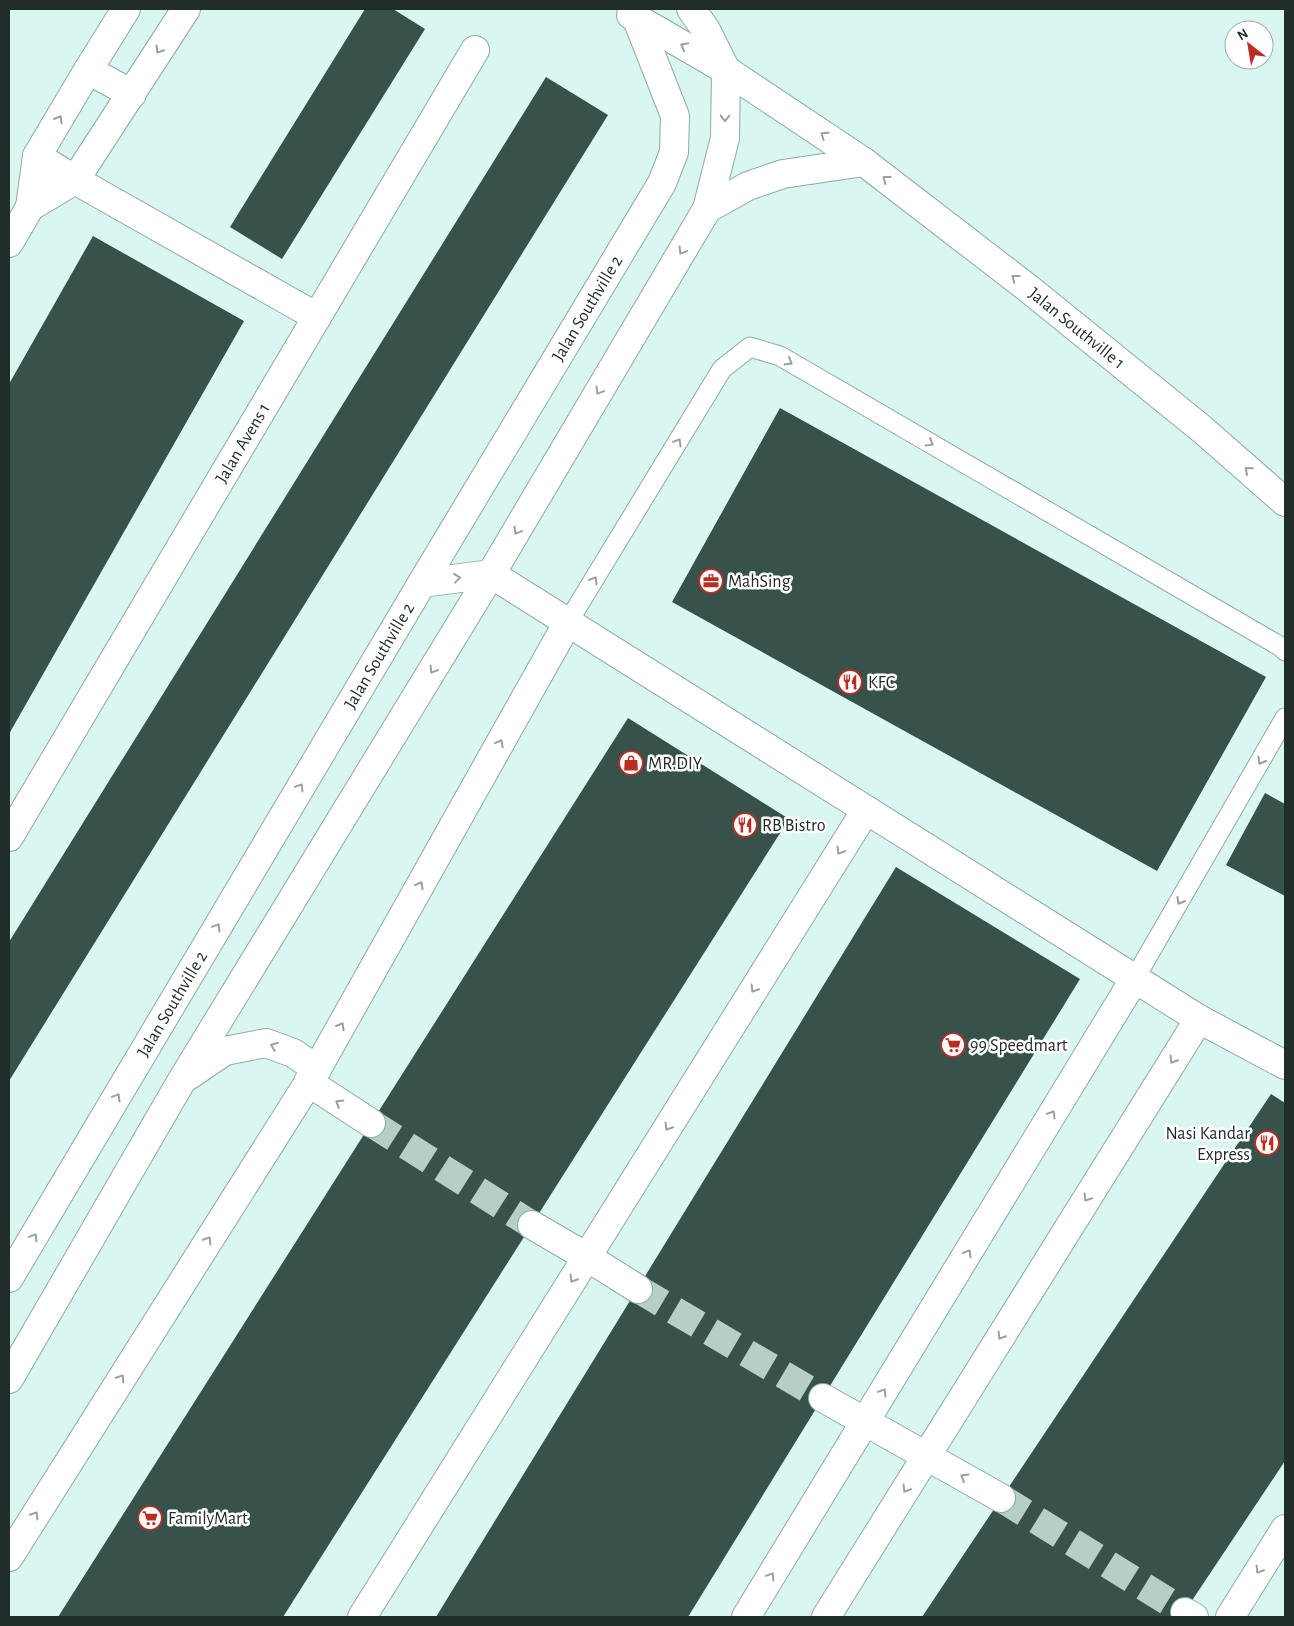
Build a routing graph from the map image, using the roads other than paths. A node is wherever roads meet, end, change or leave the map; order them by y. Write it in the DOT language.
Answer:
graph roads {
  1 [pos="126,9"];
  2 [pos="186,9"];
  3 [pos="691,9"];
  4 [pos="629,14"];
  5 [pos="475,50"];
  6 [pos="88,70"];
  7 [pos="726,70"];
  8 [pos="132,94"];
  9 [pos="38,156"];
  10 [pos="864,162"];
  11 [pos="75,180"];
  12 [pos="30,207"];
  13 [pos="707,210"];
  14 [pos="9,243"];
  15 [pos="317,317"];
  16 [pos="1285,502"];
  17 [pos="492,574"];
  18 [pos="422,583"];
  19 [pos="568,622"];
  20 [pos="1285,651"];
  21 [pos="1285,718"];
  22 [pos="866,810"];
  23 [pos="10,833"];
  24 [pos="1135,978"];
  25 [pos="1199,1019"];
  26 [pos="1285,1065"];
  27 [pos="312,1076"];
  28 [pos="182,1080"];
  29 [pos="371,1123"];
  30 [pos="532,1225"];
  31 [pos="587,1256"];
  32 [pos="9,1278"];
  33 [pos="638,1289"];
  34 [pos="9,1379"];
  35 [pos="823,1398"];
  36 [pos="865,1422"];
  37 [pos="927,1456"];
  38 [pos="1001,1498"];
  39 [pos="1285,1529"];
  40 [pos="9,1556"];
  41 [pos="362,1617"];
  42 [pos="746,1617"];
  43 [pos="826,1617"];
  44 [pos="1230,1617"];
  1 -- 6 [label="street"];
  2 -- 8 [label="street, one-way"];
  3 -- 7 [label="street"];
  7 -- 4 [label="street, Jalan Southville 1, one-way"];
  4 -- 18 [label="street, Jalan Southville 2"];
  5 -- 15 [label="street, Jalan Avens 1"];
  6 -- 8 [label="street"];
  9 -- 6 [label="street, one-way"];
  10 -- 7 [label="street, Jalan Southville 1, one-way"];
  7 -- 13 [label="street, one-way"];
  8 -- 11 [label="street"];
  9 -- 11 [label="street"];
  9 -- 12 [label="street"];
  10 -- 13 [label="street"];
  16 -- 10 [label="street, Jalan Southville 1, one-way"];
  11 -- 12 [label="street"];
  11 -- 15 [label="street"];
  12 -- 14 [label="street"];
  13 -- 17 [label="street, one-way"];
  15 -- 23 [label="street, Jalan Avens 1"];
  18 -- 17 [label="street, one-way"];
  17 -- 19 [label="street"];
  17 -- 28 [label="street, one-way"];
  32 -- 18 [label="street, Jalan Southville 2, one-way"];
  19 -- 20 [label="lane, one-way"];
  19 -- 22 [label="street"];
  27 -- 19 [label="street, one-way"];
  21 -- 24 [label="lane, one-way"];
  22 -- 24 [label="street"];
  22 -- 31 [label="street, one-way"];
  24 -- 25 [label="street"];
  36 -- 24 [label="street, one-way"];
  25 -- 26 [label="street"];
  25 -- 37 [label="street, one-way"];
  27 -- 28 [label="street, one-way"];
  29 -- 27 [label="street, one-way"];
  40 -- 27 [label="street, one-way"];
  28 -- 34 [label="street"];
  30 -- 31 [label="street"];
  31 -- 33 [label="street"];
  31 -- 41 [label="street, one-way"];
  35 -- 36 [label="street"];
  36 -- 37 [label="street"];
  42 -- 36 [label="street, one-way"];
  38 -- 37 [label="street, one-way"];
  37 -- 43 [label="street, one-way"];
  39 -- 44 [label="street, one-way"];
}
